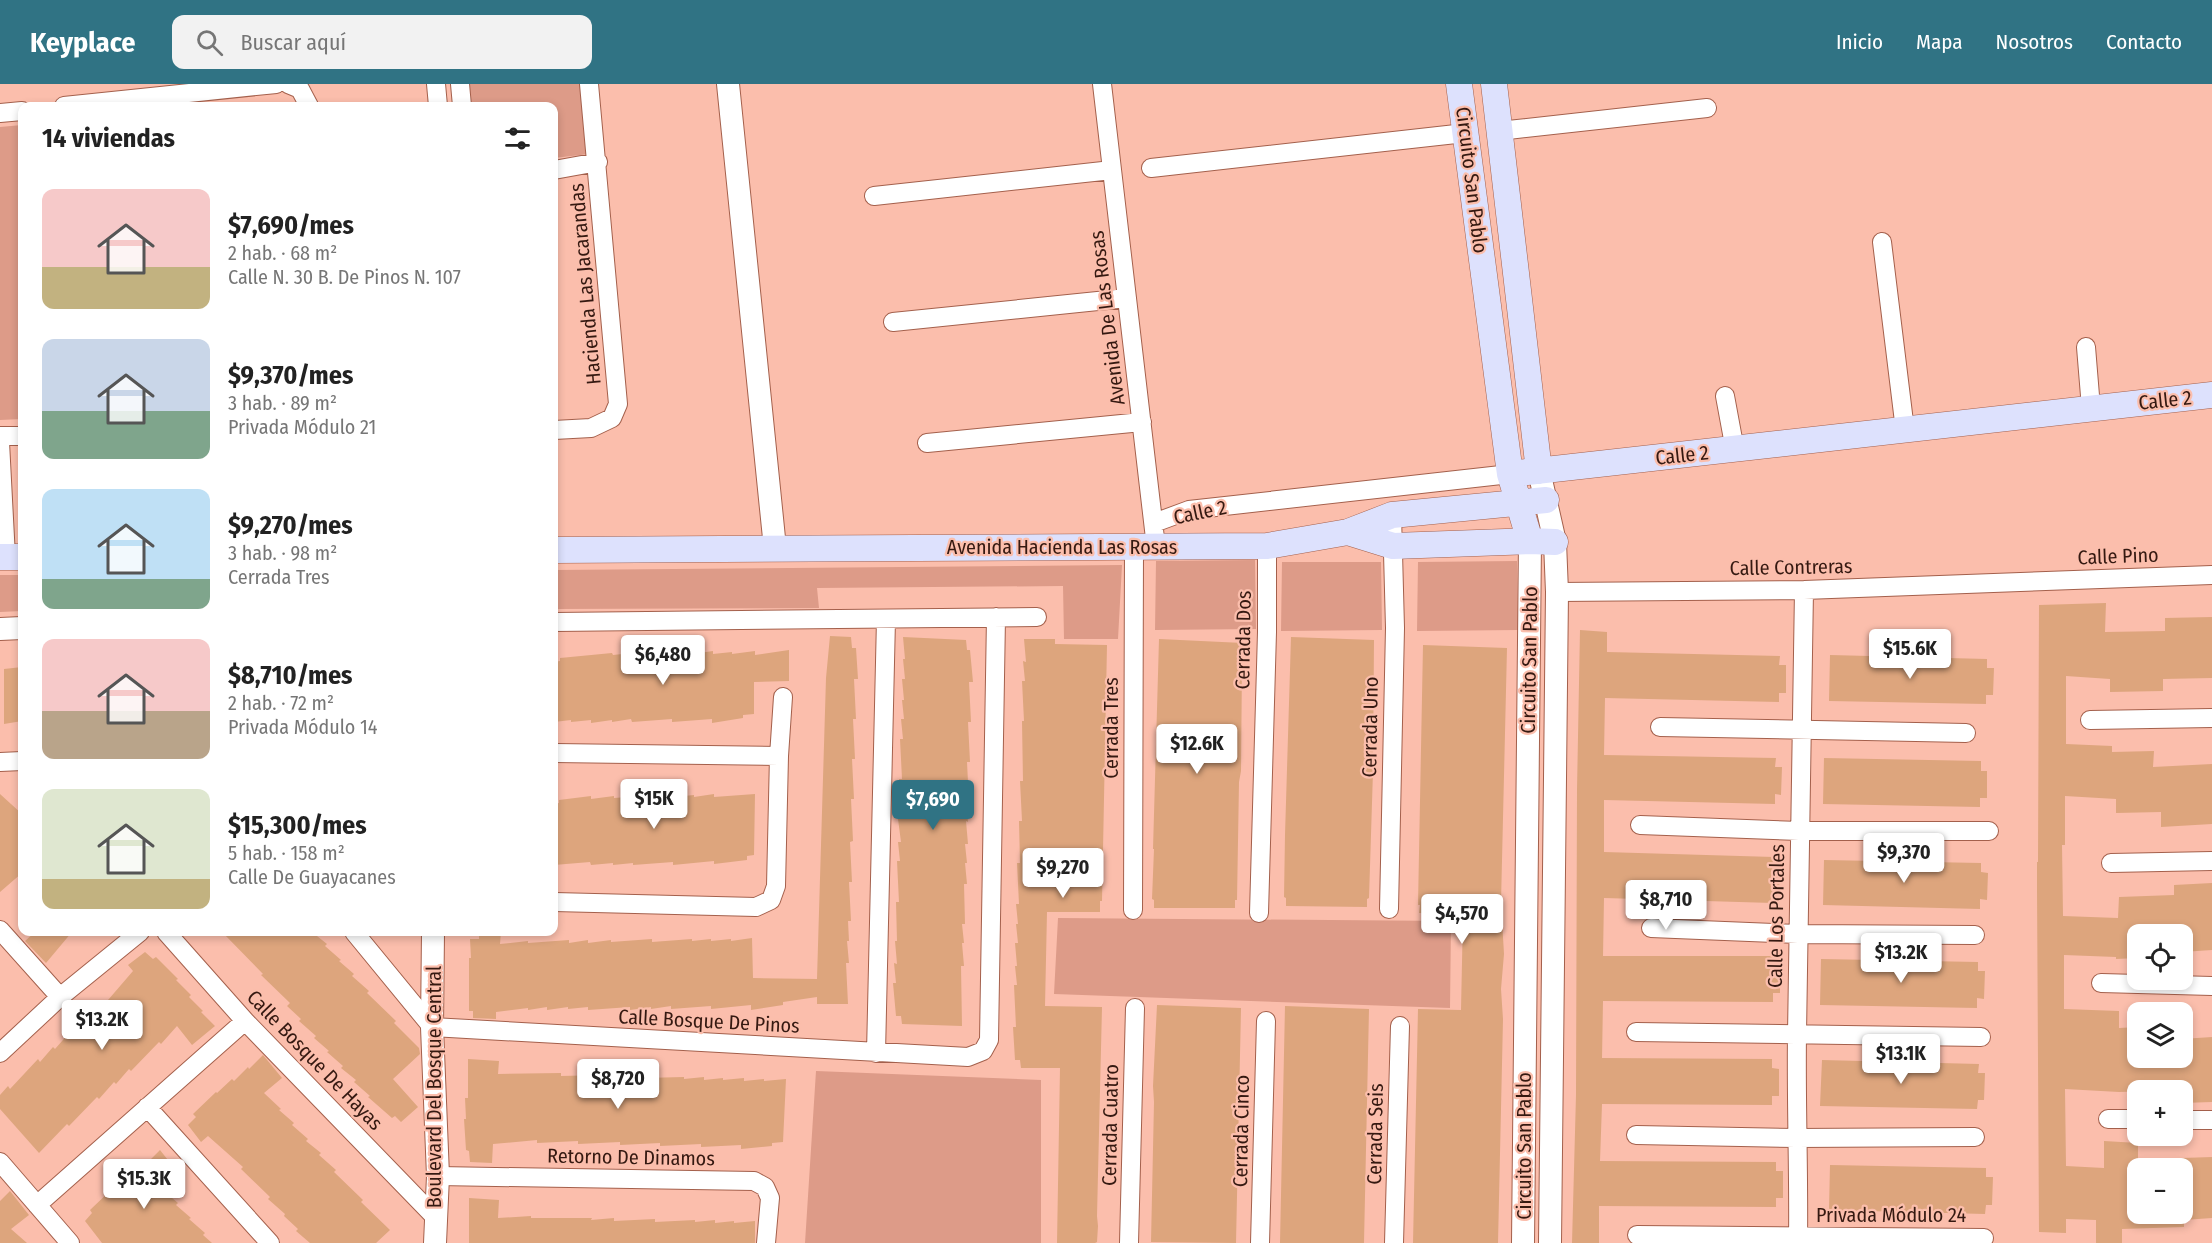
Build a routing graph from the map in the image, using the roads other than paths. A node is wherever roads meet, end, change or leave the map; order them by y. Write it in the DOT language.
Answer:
graph roads {
  1 [pos="276,84"];
  2 [pos="288,84"];
  3 [pos="436,84"];
  4 [pos="460,84"];
  5 [pos="589,84"];
  6 [pos="728,84"];
  7 [pos="1102,84"];
  8 [pos="1459,84"];
  9 [pos="1494,84"];
  10 [pos="186,100"];
  11 [pos="148,102"];
  12 [pos="307,102"];
  13 [pos="438,102"];
  14 [pos="462,102"];
  15 [pos="1707,108"];
  16 [pos="18,111"];
  17 [pos="0,113"];
  18 [pos="1499,131"];
  19 [pos="1466,133"];
  20 [pos="598,162"];
  21 [pos="1151,168"];
  22 [pos="558,169"];
  23 [pos="1112,170"];
  24 [pos="874,196"];
  25 [pos="1882,242"];
  26 [pos="1127,298"];
  27 [pos="893,322"];
  28 [pos="2086,346"];
  29 [pos="2212,395"];
  30 [pos="1725,396"];
  31 [pos="2091,408"];
  32 [pos="1142,422"];
  33 [pos="558,430"];
  34 [pos="1905,430"];
  35 [pos="0,436"];
  36 [pos="18,436"];
  37 [pos="0,442"];
  38 [pos="927,443"];
  39 [pos="1735,450"];
  40 [pos="1539,471"];
  41 [pos="1510,474"];
  42 [pos="1546,500"];
  43 [pos="1517,503"];
  44 [pos="1392,515"];
  45 [pos="1348,532"];
  46 [pos="1148,539"];
  47 [pos="1542,542"];
  48 [pos="1267,546"];
  49 [pos="1393,546"];
  50 [pos="775,548"];
  51 [pos="558,550"];
  52 [pos="10,557"];
  53 [pos="2212,575"];
  54 [pos="2027,583"];
  55 [pos="1804,590"];
  56 [pos="1557,592"];
  57 [pos="1037,617"];
  58 [pos="996,618"];
  59 [pos="886,619"];
  60 [pos="558,622"];
  61 [pos="18,628"];
  62 [pos="0,629"];
  63 [pos="783,697"];
  64 [pos="2212,718"];
  65 [pos="2090,720"];
  66 [pos="1660,727"];
  67 [pos="1803,730"];
  68 [pos="1966,733"];
  69 [pos="558,753"];
  70 [pos="779,756"];
  71 [pos="1640,825"];
  72 [pos="1799,831"];
  73 [pos="1989,831"];
  74 [pos="2212,861"];
  75 [pos="2111,863"];
  76 [pos="558,902"];
  77 [pos="1389,909"];
  78 [pos="1133,910"];
  79 [pos="1259,914"];
  80 [pos="1651,928"];
  81 [pos="0,930"];
  82 [pos="1798,934"];
  83 [pos="1975,935"];
  84 [pos="135,936"];
  85 [pos="170,936"];
  86 [pos="357,936"];
  87 [pos="433,936"];
  88 [pos="2101,983"];
  89 [pos="2212,986"];
  90 [pos="60,997"];
  91 [pos="1135,1008"];
  92 [pos="246,1021"];
  93 [pos="1266,1021"];
  94 [pos="1400,1026"];
  95 [pos="432,1028"];
  96 [pos="1636,1032"];
  97 [pos="1797,1034"];
  98 [pos="1981,1037"];
  99 [pos="0,1053"];
  100 [pos="876,1053"];
  101 [pos="147,1107"];
  102 [pos="2108,1119"];
  103 [pos="2127,1119"];
  104 [pos="2193,1119"];
  105 [pos="2212,1120"];
  106 [pos="1636,1135"];
  107 [pos="1974,1137"];
  108 [pos="1796,1138"];
  109 [pos="0,1162"];
  110 [pos="438,1176"];
  111 [pos="37,1205"];
  112 [pos="435,1217"];
  113 [pos="1637,1234"];
  114 [pos="1984,1238"];
  115 [pos="1798,1240"];
  116 [pos="69,1243"];
  117 [pos="270,1243"];
  118 [pos="435,1243"];
  119 [pos="766,1243"];
  120 [pos="1129,1243"];
  121 [pos="1260,1243"];
  122 [pos="1394,1243"];
  123 [pos="1523,1243"];
  124 [pos="1550,1243"];
  1 -- 10 [label="street"];
  2 -- 12 [label="street"];
  3 -- 13 [label="street"];
  4 -- 14 [label="street"];
  5 -- 20 [label="street, Hacienda Las Jacarandas"];
  6 -- 50 [label="street"];
  7 -- 23 [label="street, Avenida De Las Rosas"];
  8 -- 19 [label="main road, Circuito San Pablo"];
  9 -- 18 [label="main road, Circuito San Pablo"];
  10 -- 11 [label="street"];
  15 -- 18 [label="street"];
  16 -- 17 [label="street"];
  18 -- 40 [label="main road, Circuito San Pablo"];
  19 -- 21 [label="street"];
  19 -- 41 [label="main road, Circuito San Pablo"];
  20 -- 22 [label="street, Hacienda Las Jacarandas"];
  20 -- 33 [label="street, Hacienda Las Jacarandas"];
  23 -- 24 [label="street"];
  23 -- 26 [label="street, Avenida De Las Rosas"];
  25 -- 34 [label="street"];
  26 -- 27 [label="street"];
  26 -- 32 [label="street, Avenida De Las Rosas"];
  28 -- 31 [label="street"];
  29 -- 31 [label="main road, Calle 2"];
  30 -- 39 [label="street"];
  31 -- 34 [label="main road, Calle 2"];
  32 -- 38 [label="street"];
  32 -- 46 [label="street, Avenida De Las Rosas"];
  34 -- 39 [label="main road, Calle 2"];
  35 -- 36 [label="street"];
  37 -- 52 [label="street"];
  39 -- 40 [label="main road, Calle 2"];
  40 -- 41 [label="main road, Calle 2"];
  40 -- 42 [label="street, Circuito San Pablo"];
  41 -- 43 [label="main road, Circuito San Pablo"];
  41 -- 46 [label="street, Calle 2"];
  42 -- 43 [label="main road, Avenida Hacienda Las Rosas"];
  42 -- 47 [label="street, Circuito San Pablo"];
  43 -- 44 [label="main road, Avenida Hacienda Las Rosas"];
  43 -- 47 [label="main road, Circuito San Pablo"];
  44 -- 45 [label="main road, Avenida Hacienda Las Rosas"];
  44 -- 49 [label="street, Cerrada Uno"];
  45 -- 48 [label="main road, Avenida Hacienda Las Rosas"];
  45 -- 49 [label="main road, Avenida Hacienda Las Rosas"];
  46 -- 48 [label="main road, Avenida Hacienda Las Rosas"];
  46 -- 50 [label="main road, Avenida Hacienda Las Rosas"];
  46 -- 78 [label="street, Cerrada Tres"];
  47 -- 49 [label="main road, Avenida Hacienda Las Rosas"];
  47 -- 56 [label="street, Circuito San Pablo"];
  47 -- 123 [label="street, Circuito San Pablo"];
  48 -- 79 [label="street, Cerrada Dos"];
  49 -- 77 [label="street, Cerrada Uno"];
  50 -- 51 [label="main road, Avenida Hacienda Las Rosas"];
  53 -- 54 [label="street, Calle Pino"];
  54 -- 55 [label="street, Calle Contreras"];
  55 -- 56 [label="street, Calle Contreras"];
  55 -- 67 [label="street, Calle Los Portales"];
  56 -- 124 [label="street, Circuito San Pablo"];
  57 -- 58 [label="street"];
  58 -- 59 [label="street"];
  58 -- 100 [label="street, Calle Bosque De Pinos"];
  59 -- 60 [label="street"];
  59 -- 100 [label="street"];
  61 -- 62 [label="street"];
  63 -- 70 [label="street"];
  64 -- 65 [label="street"];
  66 -- 67 [label="street"];
  67 -- 68 [label="street"];
  67 -- 72 [label="street, Calle Los Portales"];
  69 -- 70 [label="street"];
  70 -- 76 [label="street"];
  71 -- 72 [label="street"];
  72 -- 73 [label="street"];
  72 -- 82 [label="street, Calle Los Portales"];
  74 -- 75 [label="street"];
  80 -- 82 [label="street"];
  81 -- 90 [label="street"];
  82 -- 83 [label="street"];
  82 -- 97 [label="street, Calle Los Portales"];
  84 -- 90 [label="street"];
  85 -- 92 [label="street, Calle Bosque De Hayas"];
  86 -- 95 [label="street"];
  87 -- 95 [label="street, Boulevard Del Bosque Central"];
  88 -- 89 [label="street"];
  90 -- 99 [label="street"];
  91 -- 120 [label="street, Cerrada Cuatro"];
  92 -- 101 [label="street"];
  92 -- 112 [label="street, Calle Bosque De Hayas"];
  93 -- 121 [label="street, Cerrada Cinco"];
  94 -- 122 [label="street, Cerrada Seis"];
  95 -- 100 [label="street, Calle Bosque De Pinos"];
  95 -- 110 [label="street, Boulevard Del Bosque Central"];
  96 -- 97 [label="street"];
  97 -- 98 [label="street"];
  97 -- 108 [label="street, Calle Los Portales"];
  101 -- 111 [label="street"];
  101 -- 117 [label="street"];
  102 -- 103 [label="street"];
  104 -- 105 [label="street"];
  106 -- 108 [label="street"];
  107 -- 108 [label="street"];
  108 -- 115 [label="street, Calle Los Portales"];
  109 -- 111 [label="street"];
  110 -- 112 [label="street, Boulevard Del Bosque Central"];
  110 -- 119 [label="street, Retorno De Dinamos"];
  111 -- 116 [label="street"];
  112 -- 118 [label="street, Boulevard Del Bosque Central"];
  113 -- 115 [label="street, Privada Módulo 24"];
  114 -- 115 [label="street, Privada Módulo 24"];
}
